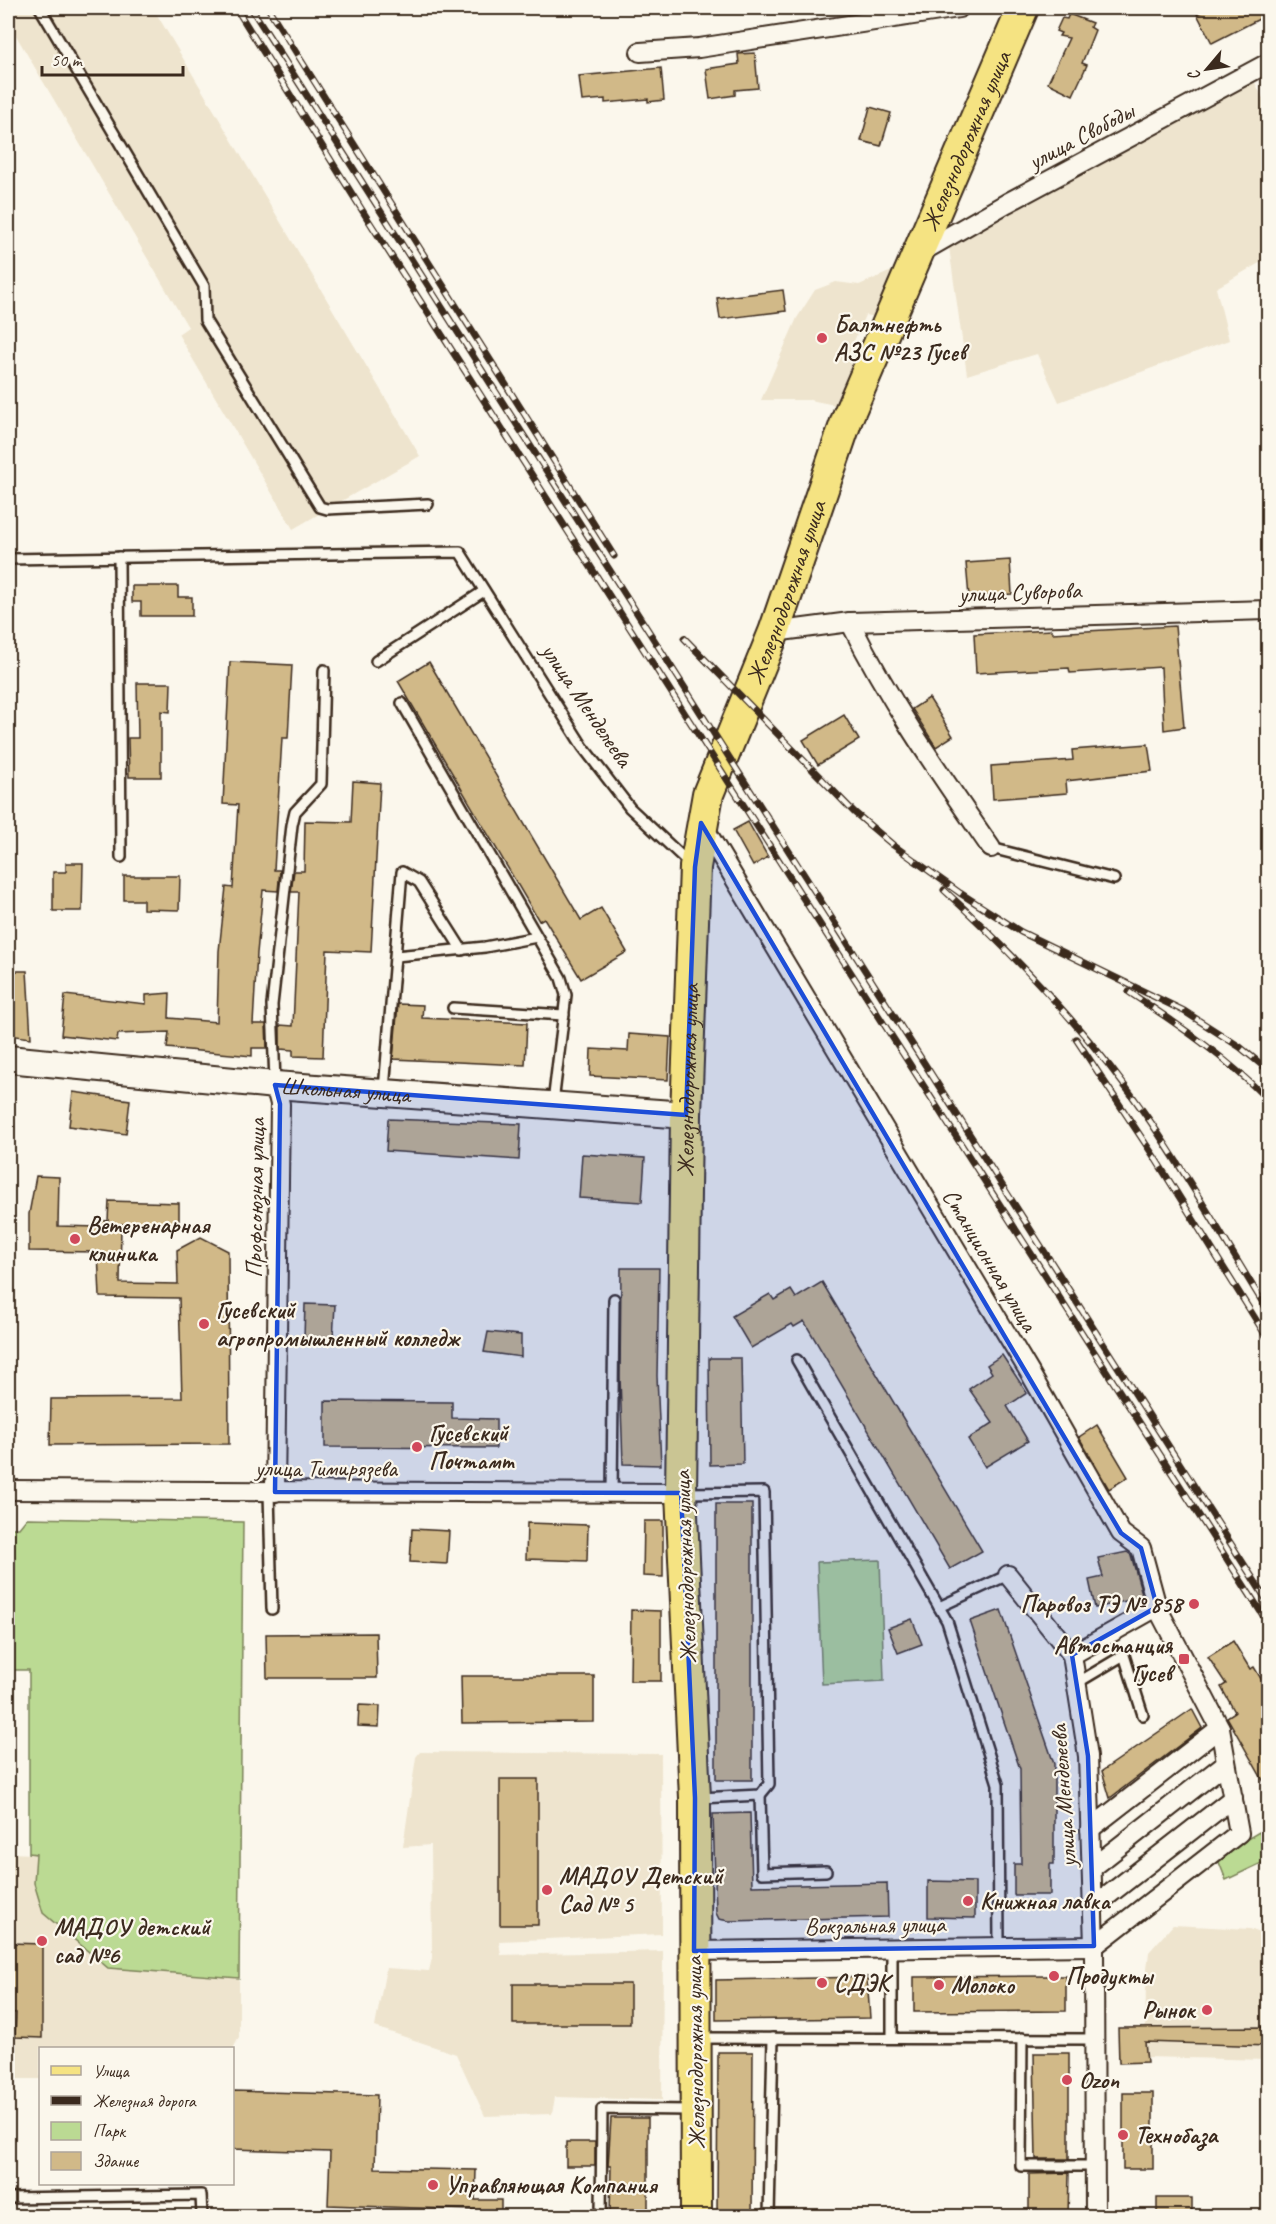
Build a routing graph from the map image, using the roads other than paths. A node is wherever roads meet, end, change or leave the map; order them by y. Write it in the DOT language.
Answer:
graph roads {
  1 [pos="40,8"];
  2 [pos="959,8"];
  3 [pos="1023,8"];
  4 [pos="640,52"];
  5 [pos="1269,63"];
  6 [pos="917,255"];
  7 [pos="428,504"];
  8 [pos="119,557"];
  9 [pos="8,559"];
  10 [pos="484,591"];
  11 [pos="1269,610"];
  12 [pos="850,622"];
  13 [pos="774,632"];
  14 [pos="376,661"];
  15 [pos="324,670"];
  16 [pos="402,703"];
  17 [pos="701,823"];
  18 [pos="991,848"];
  19 [pos="121,857"];
  20 [pos="695,867"];
  21 [pos="1114,879"];
  22 [pos="537,937"];
  23 [pos="462,950"];
  24 [pos="396,956"];
  25 [pos="453,1008"];
  26 [pos="564,1015"];
  27 [pos="8,1059"];
  28 [pos="275,1084"];
  29 [pos="384,1093"];
  30 [pos="553,1105"];
  31 [pos="686,1115"];
  32 [pos="614,1299"];
  33 [pos="797,1360"];
  34 [pos="8,1490"];
  35 [pos="272,1492"];
  36 [pos="612,1493"];
  37 [pos="681,1493"];
  38 [pos="1008,1575"];
  39 [pos="939,1607"];
  40 [pos="1157,1607"];
  41 [pos="272,1609"];
  42 [pos="1072,1655"];
  43 [pos="1077,1683"];
  44 [pos="1143,1715"];
  45 [pos="1220,1728"];
  46 [pos="1226,1763"];
  47 [pos="760,1796"];
  48 [pos="695,1798"];
  49 [pos="1233,1798"];
  50 [pos="1090,1829"];
  51 [pos="1092,1868"];
  52 [pos="826,1871"];
  53 [pos="1093,1907"];
  54 [pos="1094,1946"];
  55 [pos="999,1947"];
  56 [pos="892,1948"];
  57 [pos="694,1951"];
  58 [pos="696,2038"];
  59 [pos="773,2038"];
  60 [pos="892,2038"];
  61 [pos="1022,2038"];
  62 [pos="1094,2039"];
  63 [pos="696,2110"];
  64 [pos="1095,2166"];
  65 [pos="8,2198"];
  66 [pos="202,2217"];
  67 [pos="601,2217"];
  68 [pos="696,2217"];
  69 [pos="768,2217"];
  70 [pos="1095,2217"];
  1 -- 7 [label="lane"];
  2 -- 4 [label="street"];
  3 -- 6 [label="main road, Железнодорожная улица"];
  5 -- 6 [label="street, улица Свободы"];
  6 -- 13 [label="main road, Железнодорожная улица"];
  8 -- 9 [label="lane"];
  8 -- 10 [label="lane, улица Менделеева"];
  8 -- 19 [label="lane"];
  10 -- 14 [label="lane"];
  10 -- 20 [label="lane, улица Менделеева"];
  11 -- 12 [label="street, улица Суворова"];
  12 -- 13 [label="street, улица Суворова"];
  12 -- 18 [label="street"];
  13 -- 17 [label="main road, Железнодорожная улица"];
  15 -- 28 [label="lane"];
  16 -- 22 [label="lane"];
  17 -- 20 [label="main road, Железнодорожная улица"];
  17 -- 40 [label="street, Станционная улица"];
  18 -- 21 [label="lane"];
  20 -- 31 [label="main road, Железнодорожная улица"];
  22 -- 23 [label="lane"];
  22 -- 26 [label="lane"];
  23 -- 24 [label="lane"];
  23 -- 24 [label="lane"];
  24 -- 29 [label="lane"];
  25 -- 26 [label="lane"];
  26 -- 30 [label="lane"];
  27 -- 28 [label="main road, Школьная улица"];
  28 -- 29 [label="main road, Школьная улица"];
  28 -- 35 [label="street, Профсоюзная улица"];
  29 -- 30 [label="main road, Школьная улица"];
  30 -- 31 [label="main road, Школьная улица"];
  31 -- 37 [label="main road, Железнодорожная улица"];
  32 -- 36 [label="lane"];
  33 -- 39 [label="lane"];
  34 -- 35 [label="street, улица Тимирязева"];
  35 -- 36 [label="street, улица Тимирязева"];
  35 -- 41 [label="lane"];
  36 -- 37 [label="street, улица Тимирязева"];
  37 -- 47 [label="lane"];
  37 -- 48 [label="main road, Железнодорожная улица"];
  38 -- 39 [label="lane"];
  38 -- 42 [label="street, улица Менделеева"];
  39 -- 55 [label="lane"];
  40 -- 42 [label="street"];
  40 -- 45 [label="street, Станционная улица"];
  42 -- 43 [label="street, улица Менделеева"];
  43 -- 44 [label="lane"];
  43 -- 50 [label="street, улица Менделеева"];
  45 -- 46 [label="street, Станционная улица"];
  45 -- 50 [label="street"];
  46 -- 49 [label="street, Станционная улица"];
  46 -- 51 [label="street"];
  47 -- 48 [label="lane"];
  47 -- 52 [label="lane"];
  48 -- 57 [label="main road, Железнодорожная улица"];
  49 -- 53 [label="street"];
  49 -- 54 [label="street, Станционная улица"];
  50 -- 51 [label="street, улица Менделеева"];
  51 -- 53 [label="street, улица Менделеева"];
  53 -- 54 [label="street, улица Менделеева"];
  54 -- 55 [label="street, Вокзальная улица"];
  54 -- 62 [label="street, улица Менделеева"];
  55 -- 56 [label="street, Вокзальная улица"];
  56 -- 57 [label="street, Вокзальная улица"];
  56 -- 60 [label="lane"];
  57 -- 58 [label="main road, Железнодорожная улица"];
  58 -- 59 [label="lane"];
  58 -- 63 [label="main road, Железнодорожная улица"];
  59 -- 60 [label="lane"];
  59 -- 69 [label="lane"];
  60 -- 61 [label="lane"];
  61 -- 62 [label="lane"];
  61 -- 64 [label="lane"];
  62 -- 64 [label="street, улица Менделеева"];
  63 -- 67 [label="lane"];
  63 -- 68 [label="main road, Железнодорожная улица"];
  64 -- 70 [label="street, улица Менделеева"];
  65 -- 66 [label="lane"];
}
